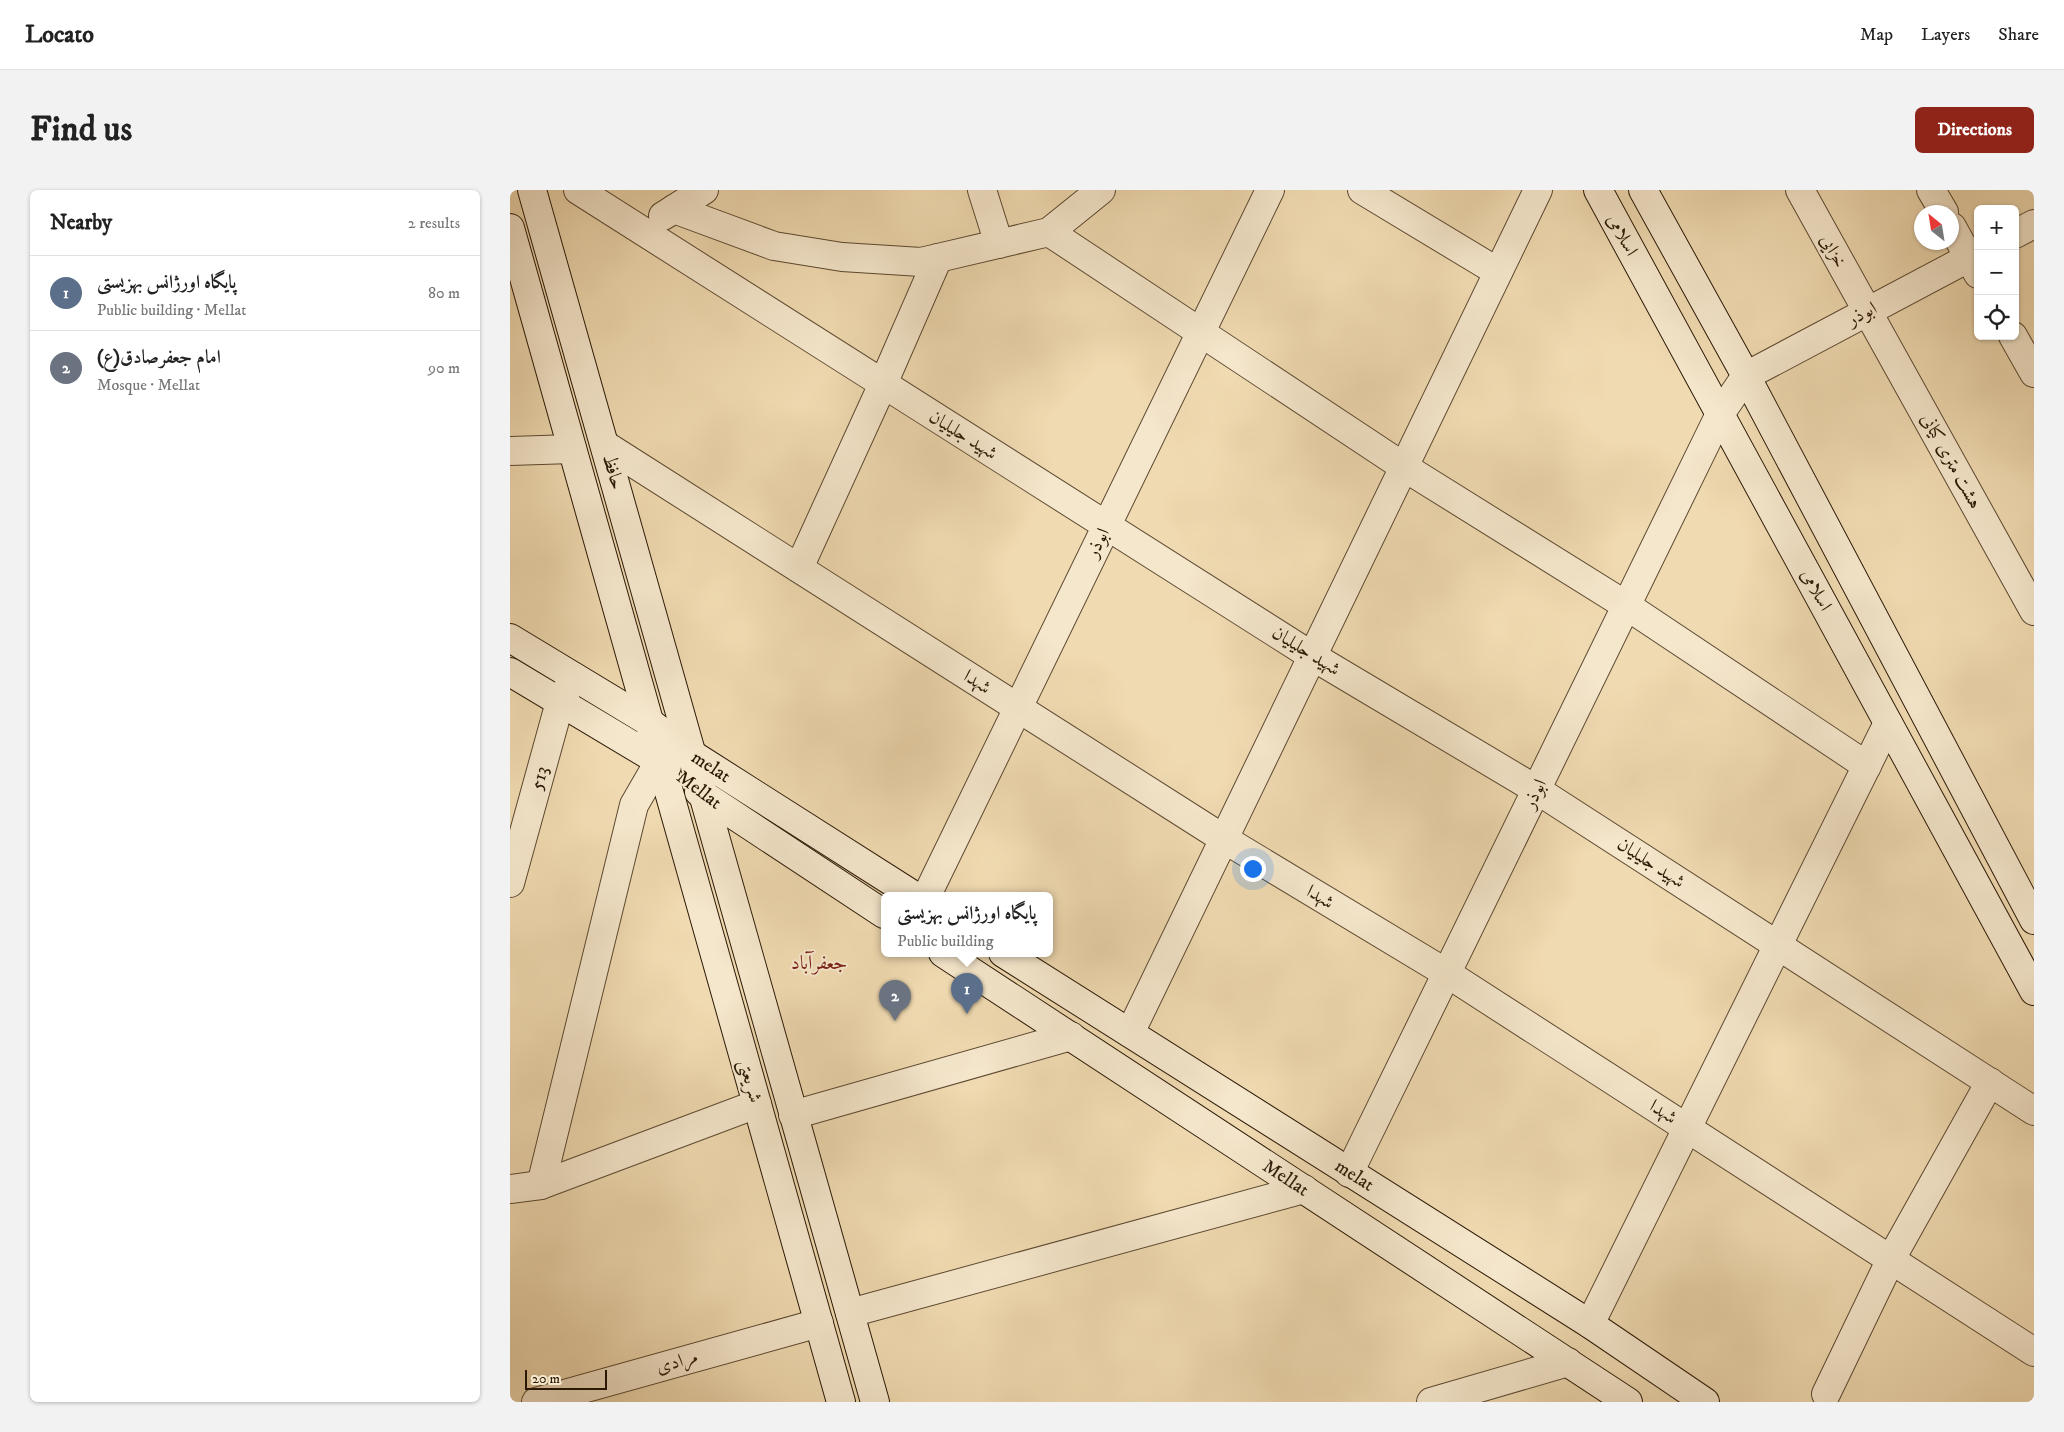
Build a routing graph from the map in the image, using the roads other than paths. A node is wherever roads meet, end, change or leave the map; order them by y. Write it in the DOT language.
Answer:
graph roads {
  1 [pos="532,190"];
  2 [pos="578,190"];
  3 [pos="704,190"];
  4 [pos="982,190"];
  5 [pos="1101,190"];
  6 [pos="1270,190"];
  7 [pos="1362,190"];
  8 [pos="1538,190"];
  9 [pos="1598,190"];
  10 [pos="1643,190"];
  11 [pos="1800,190"];
  12 [pos="1931,190"];
  13 [pos="1940,205"];
  14 [pos="674,209"];
  15 [pos="2034,224"];
  16 [pos="640,230"];
  17 [pos="1049,232"];
  18 [pos="2019,232"];
  19 [pos="511,238"];
  20 [pos="1959,238"];
  21 [pos="1000,244"];
  22 [pos="938,258"];
  23 [pos="1974,260"];
  24 [pos="1974,262"];
  25 [pos="1498,272"];
  26 [pos="1867,312"];
  27 [pos="1201,332"];
  28 [pos="2015,340"];
  29 [pos="2034,373"];
  30 [pos="1746,376"];
  31 [pos="883,384"];
  32 [pos="1720,414"];
  33 [pos="605,445"];
  34 [pos="572,449"];
  35 [pos="510,450"];
  36 [pos="1404,467"];
  37 [pos="1107,525"];
  38 [pos="799,568"];
  39 [pos="1627,606"];
  40 [pos="2034,611"];
  41 [pos="510,638"];
  42 [pos="1312,656"];
  43 [pos="510,672"];
  44 [pos="574,677"];
  45 [pos="560,702"];
  46 [pos="1018,708"];
  47 [pos="649,722"];
  48 [pos="1888,723"];
  49 [pos="692,755"];
  50 [pos="660,760"];
  51 [pos="1867,766"];
  52 [pos="1537,790"];
  53 [pos="704,796"];
  54 [pos="1224,839"];
  55 [pos="510,883"];
  56 [pos="908,892"];
  57 [pos="928,892"];
  58 [pos="881,912"];
  59 [pos="2034,920"];
  60 [pos="1778,944"];
  61 [pos="949,957"];
  62 [pos="1009,957"];
  63 [pos="1448,974"];
  64 [pos="2034,991"];
  65 [pos="1130,1033"];
  66 [pos="1071,1036"];
  67 [pos="1990,1082"];
  68 [pos="757,1104"];
  69 [pos="2034,1111"];
  70 [pos="793,1114"];
  71 [pos="1688,1128"];
  72 [pos="1349,1173"];
  73 [pos="541,1185"];
  74 [pos="510,1189"];
  75 [pos="1304,1189"];
  76 [pos="1891,1259"];
  77 [pos="850,1313"];
  78 [pos="819,1323"];
  79 [pos="1590,1324"];
  80 [pos="2034,1352"];
  81 [pos="1568,1362"];
  82 [pos="1826,1394"];
  83 [pos="536,1402"];
  84 [pos="841,1402"];
  85 [pos="875,1402"];
  86 [pos="1431,1402"];
  87 [pos="1628,1402"];
  88 [pos="1704,1402"];
  1 -- 33 [label="street, حافظ"];
  2 -- 16 [label="street, شهید جلیلیان"];
  3 -- 14 [label="street"];
  4 -- 21 [label="street"];
  5 -- 17 [label="street"];
  6 -- 27 [label="street, ابوذر"];
  7 -- 25 [label="street"];
  8 -- 25 [label="street"];
  9 -- 32 [label="street, اسلامی"];
  10 -- 30 [label="street, اسلامی"];
  11 -- 26 [label="street, خزایی"];
  12 -- 13 [label="street"];
  14 -- 16 [label="street"];
  14 -- 22 [label="street"];
  15 -- 18 [label="street"];
  16 -- 31 [label="street, شهید جلیلیان"];
  17 -- 21 [label="street"];
  17 -- 27 [label="street"];
  19 -- 34 [label="street, حافظ"];
  20 -- 23 [label="street"];
  21 -- 22 [label="street"];
  22 -- 31 [label="street"];
  24 -- 26 [label="street, ابوذر"];
  25 -- 36 [label="street"];
  26 -- 30 [label="street, ابوذر"];
  26 -- 40 [label="street, هشت متری کیانی"];
  27 -- 36 [label="street"];
  27 -- 37 [label="street, ابوذر"];
  28 -- 29 [label="street"];
  30 -- 32 [label="street, ابوذر"];
  30 -- 59 [label="street, اسلامی"];
  31 -- 37 [label="street, شهید جلیلیان"];
  31 -- 38 [label="street"];
  32 -- 39 [label="street, ابوذر"];
  32 -- 48 [label="street, اسلامی"];
  33 -- 38 [label="street, شهدا"];
  33 -- 49 [label="street, حافظ"];
  34 -- 35 [label="street"];
  34 -- 47 [label="street, حافظ"];
  36 -- 39 [label="street"];
  36 -- 42 [label="street"];
  37 -- 42 [label="street, شهید جلیلیان"];
  37 -- 46 [label="street, ابوذر"];
  38 -- 46 [label="street, شهدا"];
  39 -- 51 [label="street"];
  39 -- 52 [label="street, ابوذر"];
  41 -- 44 [label="street, melat"];
  42 -- 52 [label="street, شهید جلیلیان"];
  42 -- 54 [label="street"];
  43 -- 45 [label="street, Mellat"];
  44 -- 45 [label="street, 513"];
  44 -- 47 [label="street, melat"];
  45 -- 50 [label="street, Mellat"];
  45 -- 55 [label="street, 513"];
  46 -- 54 [label="street, شهدا"];
  46 -- 57 [label="street, ابوذر"];
  47 -- 49 [label="street, melat"];
  47 -- 50 [label="street, حافظ"];
  48 -- 51 [label="street"];
  48 -- 64 [label="street, اسلامی"];
  49 -- 53 [label="street, حافظ"];
  49 -- 56 [label="street, melat"];
  50 -- 53 [label="street, Mellat"];
  50 -- 68 [label="street, شریعتی"];
  50 -- 73 [label="street"];
  51 -- 60 [label="street"];
  52 -- 60 [label="street, شهید جلیلیان"];
  52 -- 63 [label="street, ابوذر"];
  53 -- 58 [label="street, Mellat"];
  53 -- 70 [label="street, شریعتی"];
  54 -- 63 [label="street, شهدا"];
  54 -- 65 [label="street"];
  60 -- 67 [label="street, شهید جلیلیان"];
  60 -- 71 [label="street"];
  61 -- 66 [label="street, Mellat"];
  62 -- 65 [label="street, melat"];
  63 -- 71 [label="street, شهدا"];
  63 -- 72 [label="street, ابوذر"];
  65 -- 72 [label="street, melat"];
  66 -- 70 [label="street"];
  66 -- 75 [label="street, Mellat"];
  67 -- 69 [label="street, شهید جلیلیان"];
  67 -- 76 [label="street"];
  68 -- 73 [label="street"];
  68 -- 78 [label="street, شریعتی"];
  70 -- 77 [label="street, شریعتی"];
  71 -- 76 [label="street, شهدا"];
  71 -- 79 [label="street"];
  72 -- 75 [label="street"];
  72 -- 79 [label="street, melat"];
  73 -- 74 [label="street"];
  75 -- 77 [label="street"];
  75 -- 81 [label="street, Mellat"];
  76 -- 80 [label="street, شهدا"];
  76 -- 82 [label="street"];
  77 -- 85 [label="street, شریعتی"];
  78 -- 83 [label="street, مرادی"];
  78 -- 84 [label="street, شریعتی"];
  79 -- 81 [label="street"];
  79 -- 88 [label="street, melat"];
  81 -- 86 [label="street"];
  81 -- 87 [label="street, Mellat"];
}
